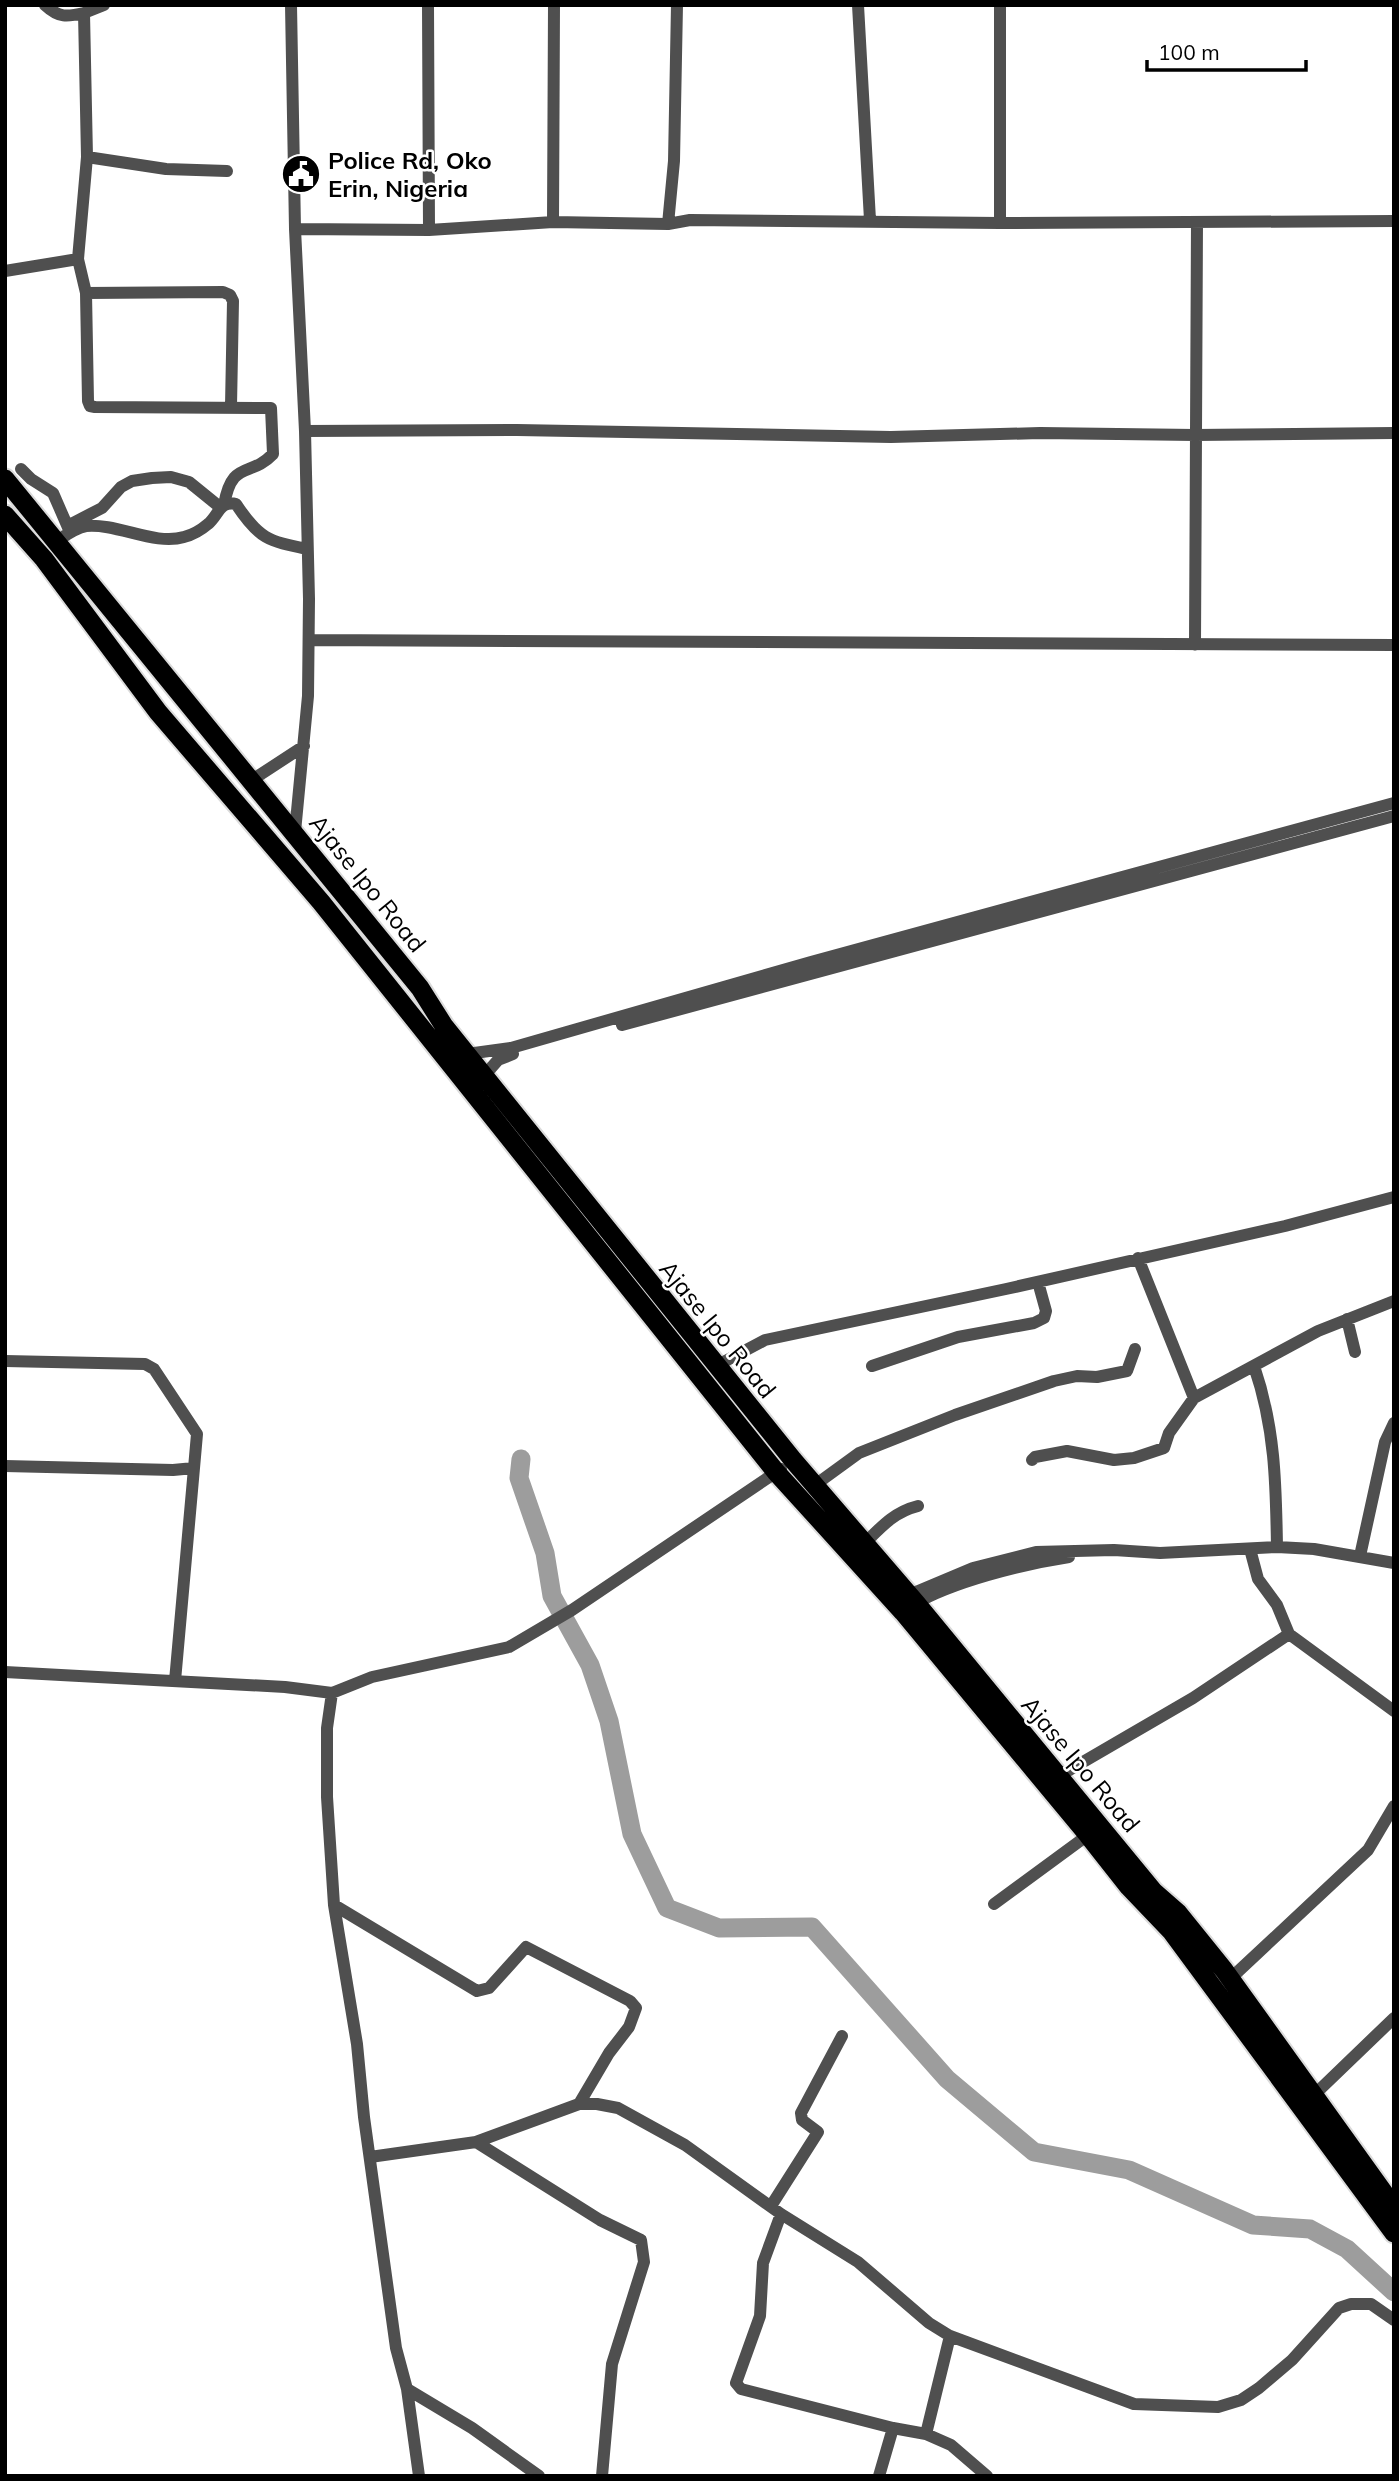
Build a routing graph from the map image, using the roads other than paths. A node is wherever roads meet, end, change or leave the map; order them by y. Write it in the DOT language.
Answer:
graph roads {
  1 [pos="45,5"];
  2 [pos="104,5"];
  3 [pos="291,5"];
  4 [pos="428,5"];
  5 [pos="554,5"];
  6 [pos="677,5"];
  7 [pos="858,5"];
  8 [pos="1000,5"];
  9 [pos="84,13"];
  10 [pos="87,157"];
  11 [pos="227,171"];
  12 [pos="870,220"];
  13 [pos="1394,221"];
  14 [pos="553,222"];
  15 [pos="1196,222"];
  16 [pos="1000,223"];
  17 [pos="668,224"];
  18 [pos="295,229"];
  19 [pos="429,230"];
  20 [pos="78,259"];
  21 [pos="5,271"];
  22 [pos="86,293"];
  23 [pos="231,406"];
  24 [pos="305,430"];
  25 [pos="1394,433"];
  26 [pos="1195,435"];
  27 [pos="13,474"];
  28 [pos="222,506"];
  29 [pos="5,514"];
  30 [pos="65,533"];
  31 [pos="307,550"];
  32 [pos="309,640"];
  33 [pos="1195,645"];
  34 [pos="1394,645"];
  35 [pos="304,746"];
  36 [pos="252,780"];
  37 [pos="1394,803"];
  38 [pos="1394,816"];
  39 [pos="295,832"];
  40 [pos="467,1054"];
  41 [pos="484,1076"];
  42 [pos="1394,1197"];
  43 [pos="1138,1258"];
  44 [pos="1038,1282"];
  45 [pos="1394,1301"];
  46 [pos="1347,1320"];
  47 [pos="1135,1349"];
  48 [pos="1355,1352"];
  49 [pos="5,1361"];
  50 [pos="716,1366"];
  51 [pos="872,1366"];
  52 [pos="1254,1366"];
  53 [pos="1194,1398"];
  54 [pos="1394,1423"];
  55 [pos="793,1460"];
  56 [pos="1032,1460"];
  57 [pos="5,1466"];
  58 [pos="194,1468"];
  59 [pos="776,1472"];
  60 [pos="814,1485"];
  61 [pos="918,1506"];
  62 [pos="864,1544"];
  63 [pos="1277,1547"];
  64 [pos="1250,1549"];
  65 [pos="1360,1556"];
  66 [pos="1394,1563"];
  67 [pos="905,1603"];
  68 [pos="1289,1634"];
  69 [pos="5,1672"];
  70 [pos="176,1681"];
  71 [pos="332,1693"];
  72 [pos="1394,1711"];
  73 [pos="1059,1776"];
  74 [pos="1394,1806"];
  75 [pos="1088,1835"];
  76 [pos="994,1904"];
  77 [pos="334,1905"];
  78 [pos="1230,1979"];
  79 [pos="1394,2018"];
  80 [pos="842,2036"];
  81 [pos="1276,2059"];
  82 [pos="1313,2096"];
  83 [pos="579,2104"];
  84 [pos="476,2142"];
  85 [pos="370,2157"];
  86 [pos="1394,2207"];
  87 [pos="776,2210"];
  88 [pos="1394,2233"];
  89 [pos="1394,2320"];
  90 [pos="950,2336"];
  91 [pos="407,2389"];
  92 [pos="892,2428"];
  93 [pos="926,2434"];
  94 [pos="419,2476"];
  95 [pos="539,2476"];
  96 [pos="602,2476"];
  97 [pos="879,2476"];
  98 [pos="987,2476"];
  1 -- 9 [label="street"];
  2 -- 9 [label="street"];
  3 -- 18 [label="street"];
  4 -- 19 [label="street"];
  5 -- 14 [label="street"];
  6 -- 17 [label="street"];
  7 -- 12 [label="street"];
  8 -- 16 [label="street"];
  9 -- 10 [label="street"];
  10 -- 11 [label="street"];
  10 -- 20 [label="street"];
  12 -- 16 [label="street"];
  12 -- 17 [label="street"];
  13 -- 15 [label="street"];
  14 -- 17 [label="street"];
  14 -- 19 [label="street"];
  15 -- 16 [label="street"];
  15 -- 26 [label="street"];
  18 -- 19 [label="street"];
  18 -- 24 [label="street"];
  20 -- 21 [label="street"];
  20 -- 22 [label="street"];
  22 -- 23 [label="street"];
  22 -- 23 [label="street"];
  23 -- 28 [label="street"];
  24 -- 26 [label="street"];
  24 -- 31 [label="street"];
  25 -- 26 [label="street"];
  26 -- 33 [label="street"];
  27 -- 30 [label="highway, Ajase Ipo Road"];
  27 -- 30 [label="street"];
  28 -- 30 [label="street"];
  28 -- 30 [label="street"];
  28 -- 31 [label="street"];
  29 -- 59 [label="highway, Ajase Ipo Road"];
  30 -- 36 [label="highway, Ajase Ipo Road"];
  31 -- 32 [label="street"];
  32 -- 33 [label="street"];
  32 -- 35 [label="street"];
  33 -- 34 [label="street"];
  35 -- 36 [label="street"];
  35 -- 39 [label="street"];
  36 -- 39 [label="highway, Ajase Ipo Road"];
  37 -- 40 [label="street"];
  38 -- 41 [label="street"];
  39 -- 40 [label="highway, Ajase Ipo Road"];
  40 -- 41 [label="highway, Ajase Ipo Road"];
  41 -- 50 [label="highway, Ajase Ipo Road"];
  42 -- 43 [label="street"];
  43 -- 44 [label="street"];
  43 -- 53 [label="street"];
  44 -- 50 [label="street"];
  44 -- 51 [label="street"];
  45 -- 46 [label="street"];
  46 -- 48 [label="street"];
  46 -- 52 [label="street"];
  47 -- 60 [label="street"];
  49 -- 58 [label="street"];
  50 -- 55 [label="highway, Ajase Ipo Road"];
  52 -- 53 [label="street"];
  52 -- 63 [label="street"];
  53 -- 56 [label="street"];
  54 -- 65 [label="street"];
  55 -- 59 [label="street"];
  55 -- 60 [label="highway, Ajase Ipo Road"];
  57 -- 58 [label="street"];
  58 -- 70 [label="street"];
  59 -- 67 [label="highway, Ajase Ipo Road"];
  59 -- 71 [label="street"];
  60 -- 62 [label="highway, Ajase Ipo Road"];
  61 -- 62 [label="street"];
  62 -- 67 [label="highway, Ajase Ipo Road"];
  63 -- 64 [label="street"];
  63 -- 65 [label="street"];
  64 -- 67 [label="street"];
  64 -- 68 [label="street"];
  65 -- 66 [label="street"];
  67 -- 73 [label="highway, Ajase Ipo Road"];
  67 -- 75 [label="highway, Ajase Ipo Road"];
  68 -- 72 [label="street"];
  68 -- 73 [label="street"];
  69 -- 70 [label="street"];
  70 -- 71 [label="street"];
  71 -- 77 [label="street"];
  73 -- 78 [label="highway, Ajase Ipo Road"];
  74 -- 78 [label="street"];
  75 -- 76 [label="street"];
  75 -- 81 [label="highway, Ajase Ipo Road"];
  77 -- 83 [label="street"];
  77 -- 85 [label="street"];
  78 -- 81 [label="highway, Ajase Ipo Road"];
  79 -- 82 [label="street"];
  80 -- 87 [label="street"];
  81 -- 82 [label="highway, Ajase Ipo Road"];
  81 -- 88 [label="highway, Ajase Ipo Road"];
  82 -- 86 [label="highway, Ajase Ipo Road"];
  83 -- 84 [label="street"];
  83 -- 87 [label="street"];
  84 -- 85 [label="street"];
  84 -- 96 [label="street"];
  85 -- 91 [label="street"];
  87 -- 90 [label="street"];
  87 -- 92 [label="street"];
  89 -- 90 [label="street"];
  90 -- 93 [label="street"];
  91 -- 94 [label="street"];
  91 -- 95 [label="street"];
  92 -- 93 [label="street"];
  92 -- 97 [label="street"];
  93 -- 98 [label="street"];
}
